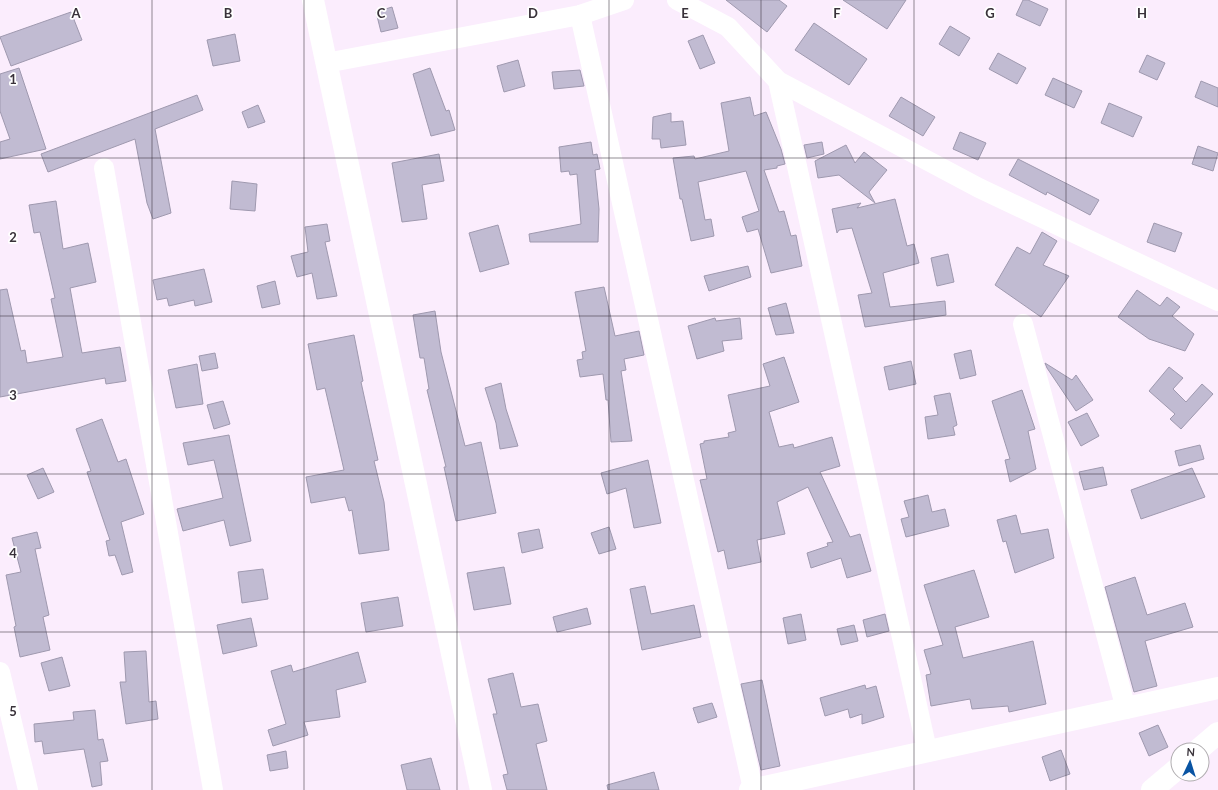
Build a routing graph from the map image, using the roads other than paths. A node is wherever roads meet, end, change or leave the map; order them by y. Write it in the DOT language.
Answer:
graph roads {
  1 [pos="313,0"];
  2 [pos="624,0"];
  3 [pos="677,0"];
  4 [pos="580,15"];
  5 [pos="326,63"];
  6 [pos="778,82"];
  7 [pos="104,168"];
  8 [pos="1218,301"];
  9 [pos="1023,324"];
  10 [pos="0,672"];
  11 [pos="1218,688"];
  12 [pos="1126,709"];
  13 [pos="1218,733"];
  14 [pos="1207,742"];
  15 [pos="927,750"];
  16 [pos="1170,775"];
  17 [pos="28,790"];
  18 [pos="212,790"];
  19 [pos="481,790"];
  20 [pos="752,790"];
  21 [pos="1152,790"];
  1 -- 5 [label="street"];
  2 -- 4 [label="street"];
  3 -- 6 [label="street"];
  4 -- 5 [label="street"];
  4 -- 20 [label="street"];
  5 -- 19 [label="street"];
  6 -- 8 [label="street"];
  6 -- 15 [label="street"];
  7 -- 18 [label="street"];
  9 -- 12 [label="street"];
  10 -- 17 [label="street"];
  11 -- 12 [label="street"];
  12 -- 15 [label="street"];
  13 -- 14 [label="street"];
  15 -- 20 [label="street"];
  16 -- 21 [label="street"];
}
